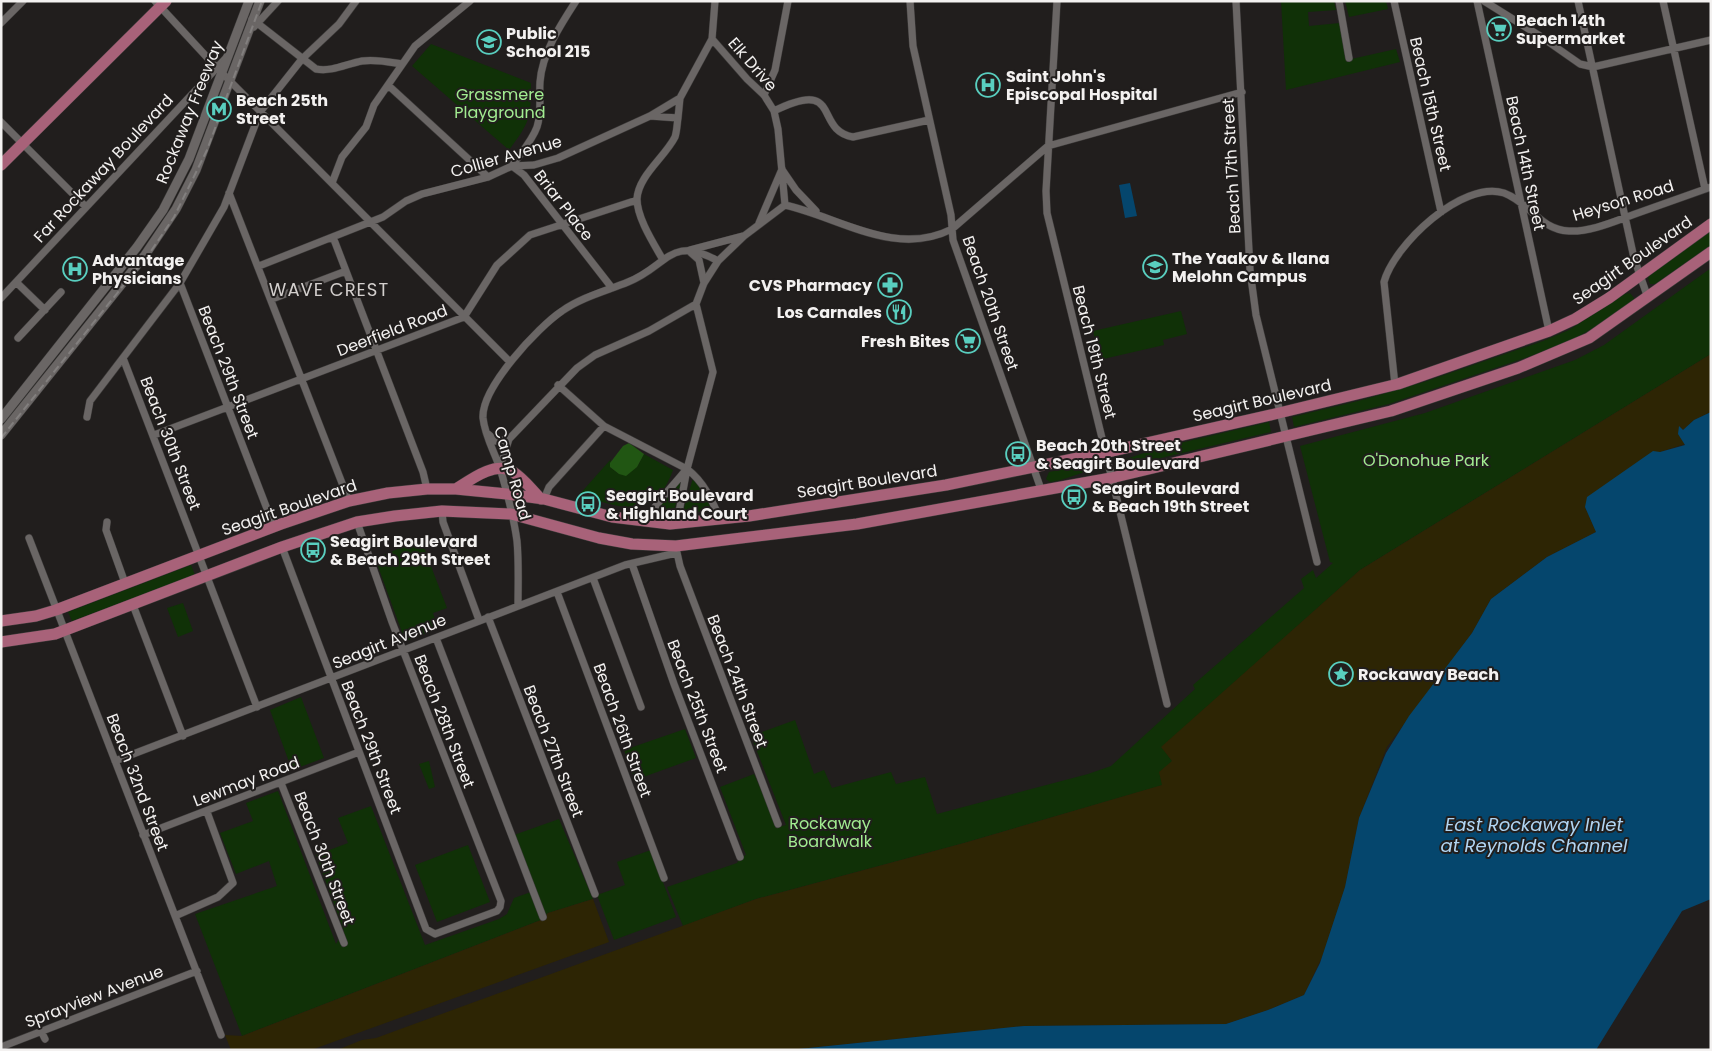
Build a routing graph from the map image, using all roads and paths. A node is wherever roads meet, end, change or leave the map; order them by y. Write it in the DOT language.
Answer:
graph roads {
  1 [pos="22,1"];
  2 [pos="249,1"];
  3 [pos="260,1"];
  4 [pos="278,1"];
  5 [pos="356,1"];
  6 [pos="470,1"];
  7 [pos="576,1"];
  8 [pos="715,1"];
  9 [pos="788,1"];
  10 [pos="910,1"];
  11 [pos="1057,1"];
  12 [pos="1236,1"];
  13 [pos="1339,1"];
  14 [pos="1394,1"];
  15 [pos="1477,1"];
  16 [pos="1484,1"];
  17 [pos="1578,1"];
  18 [pos="1663,1"];
  19 [pos="160,3"];
  20 [pos="255,22"];
  21 [pos="1,23"];
  22 [pos="712,39"];
  23 [pos="1711,40"];
  24 [pos="1674,48"];
  25 [pos="1348,58"];
  26 [pos="302,59"];
  27 [pos="402,64"];
  28 [pos="1593,67"];
  29 [pos="219,70"];
  30 [pos="230,80"];
  31 [pos="389,86"];
  32 [pos="1242,92"];
  33 [pos="764,95"];
  34 [pos="680,98"];
  35 [pos="774,111"];
  36 [pos="260,112"];
  37 [pos="650,116"];
  38 [pos="678,118"];
  39 [pos="929,120"];
  40 [pos="1,122"];
  41 [pos="23,143"];
  42 [pos="1048,146"];
  43 [pos="1,165"];
  44 [pos="512,166"];
  45 [pos="782,168"];
  46 [pos="488,177"];
  47 [pos="332,182"];
  48 [pos="1708,188"];
  49 [pos="229,193"];
  50 [pos="637,200"];
  51 [pos="1520,201"];
  52 [pos="785,205"];
  53 [pos="86,206"];
  54 [pos="1442,212"];
  55 [pos="820,215"];
  56 [pos="1627,216"];
  57 [pos="370,221"];
  58 [pos="562,224"];
  59 [pos="759,224"];
  60 [pos="1711,224"];
  61 [pos="952,229"];
  62 [pos="744,236"];
  63 [pos="334,237"];
  64 [pos="687,250"];
  65 [pos="1711,252"];
  66 [pos="663,260"];
  67 [pos="718,261"];
  68 [pos="259,266"];
  69 [pos="346,271"];
  70 [pos="1641,276"];
  71 [pos="16,282"];
  72 [pos="180,283"];
  73 [pos="704,283"];
  74 [pos="612,288"];
  75 [pos="61,292"];
  76 [pos="1,298"];
  77 [pos="1648,298"];
  78 [pos="272,299"];
  79 [pos="696,304"];
  80 [pos="45,310"];
  81 [pos="464,317"];
  82 [pos="1549,331"];
  83 [pos="18,338"];
  84 [pos="377,350"];
  85 [pos="124,358"];
  86 [pos="510,362"];
  87 [pos="302,379"];
  88 [pos="558,385"];
  89 [pos="1395,385"];
  90 [pos="228,407"];
  91 [pos="1279,413"];
  92 [pos="86,417"];
  93 [pos="1,419"];
  94 [pos="604,426"];
  95 [pos="486,431"];
  96 [pos="1,434"];
  97 [pos="1285,434"];
  98 [pos="154,435"];
  99 [pos="509,439"];
  100 [pos="1105,452"];
  101 [pos="1033,467"];
  102 [pos="500,468"];
  103 [pos="687,469"];
  104 [pos="1111,478"];
  105 [pos="427,489"];
  106 [pos="456,490"];
  107 [pos="1042,492"];
  108 [pos="507,494"];
  109 [pos="542,499"];
  110 [pos="349,501"];
  111 [pos="442,511"];
  112 [pos="511,514"];
  113 [pos="720,519"];
  114 [pos="646,521"];
  115 [pos="107,522"];
  116 [pos="357,522"];
  117 [pos="677,523"];
  118 [pos="274,527"];
  119 [pos="29,538"];
  120 [pos="282,547"];
  121 [pos="676,550"];
  122 [pos="199,554"];
  123 [pos="1317,562"];
  124 [pos="632,564"];
  125 [pos="207,577"];
  126 [pos="593,578"];
  127 [pos="125,583"];
  128 [pos="557,592"];
  129 [pos="133,605"];
  130 [pos="518,606"];
  131 [pos="56,610"];
  132 [pos="488,617"];
  133 [pos="479,620"];
  134 [pos="1,621"];
  135 [pos="64,631"];
  136 [pos="436,638"];
  137 [pos="1,642"];
  138 [pos="403,650"];
  139 [pos="331,679"];
  140 [pos="1167,704"];
  141 [pos="642,707"];
  142 [pos="257,708"];
  143 [pos="183,736"];
  144 [pos="359,752"];
  145 [pos="115,761"];
  146 [pos="281,783"];
  147 [pos="207,812"];
  148 [pos="778,824"];
  149 [pos="143,835"];
  150 [pos="740,857"];
  151 [pos="664,878"];
  152 [pos="595,894"];
  153 [pos="175,916"];
  154 [pos="543,917"];
  155 [pos="426,928"];
  156 [pos="344,943"];
  157 [pos="197,971"];
  158 [pos="41,1031"];
  159 [pos="221,1035"];
  160 [pos="45,1039"];
  161 [pos="1,1047"];
  1 -- 21 [label="street"];
  2 -- 29 [label="street, Rockaway Freeway"];
  3 -- 20 [label="street, Rockaway Freeway"];
  4 -- 20 [label="street"];
  5 -- 26 [label="street"];
  6 -- 27 [label="street"];
  7 -- 44 [label="street, Briar Place"];
  8 -- 22 [label="street"];
  9 -- 33 [label="street"];
  10 -- 39 [label="street, Beach 20th Street"];
  11 -- 42 [label="street, Beach 19th Street"];
  12 -- 32 [label="street, Beach 17th Street"];
  13 -- 25 [label="street"];
  14 -- 54 [label="street, Beach 15th Street"];
  15 -- 51 [label="street, Beach 14th Street"];
  16 -- 28 [label="street"];
  17 -- 28 [label="street"];
  18 -- 24 [label="street"];
  19 -- 29 [label="street"];
  19 -- 41 [label="main road"];
  20 -- 26 [label="street"];
  20 -- 30 [label="street, Rockaway Freeway"];
  22 -- 33 [label="street, Elk Drive"];
  22 -- 34 [label="street"];
  23 -- 24 [label="street"];
  24 -- 28 [label="street"];
  24 -- 48 [label="street"];
  26 -- 27 [label="street"];
  26 -- 36 [label="street"];
  27 -- 31 [label="street"];
  28 -- 56 [label="street"];
  29 -- 30 [label="street"];
  29 -- 53 [label="street, Far Rockaway Boulevard"];
  29 -- 93 [label="street, Rockaway Freeway"];
  30 -- 36 [label="street"];
  30 -- 96 [label="street, Rockaway Freeway"];
  31 -- 46 [label="street"];
  31 -- 47 [label="street"];
  32 -- 42 [label="street"];
  32 -- 91 [label="street, Beach 17th Street"];
  33 -- 35 [label="street, Elk Drive"];
  34 -- 37 [label="street, Collier Avenue"];
  34 -- 38 [label="street"];
  35 -- 39 [label="street, Elk Drive"];
  35 -- 45 [label="street"];
  36 -- 47 [label="street"];
  36 -- 49 [label="street"];
  37 -- 38 [label="street, Collier Avenue"];
  37 -- 44 [label="street, Collier Avenue"];
  38 -- 50 [label="street"];
  39 -- 61 [label="street, Beach 20th Street"];
  40 -- 41 [label="street"];
  41 -- 43 [label="main road"];
  41 -- 53 [label="street"];
  42 -- 61 [label="street"];
  42 -- 100 [label="street, Beach 19th Street"];
  44 -- 46 [label="street, Collier Avenue"];
  44 -- 58 [label="street, Briar Place"];
  45 -- 52 [label="street"];
  45 -- 55 [label="street"];
  45 -- 59 [label="street"];
  46 -- 57 [label="street, Collier Avenue"];
  47 -- 57 [label="street"];
  48 -- 56 [label="street, Heyson Road"];
  49 -- 68 [label="street"];
  49 -- 72 [label="street"];
  50 -- 58 [label="street, Deerfield Road"];
  50 -- 66 [label="street"];
  51 -- 54 [label="street, Heyson Road"];
  51 -- 56 [label="street, Heyson Road"];
  51 -- 82 [label="street, Beach 14th Street"];
  52 -- 55 [label="street"];
  52 -- 59 [label="street"];
  53 -- 71 [label="street, Far Rockaway Boulevard"];
  54 -- 89 [label="street, Heyson Road"];
  55 -- 61 [label="street"];
  56 -- 70 [label="street"];
  57 -- 63 [label="street, Collier Avenue"];
  57 -- 81 [label="street"];
  58 -- 74 [label="street, Briar Place"];
  58 -- 81 [label="street, Deerfield Road"];
  59 -- 62 [label="street"];
  60 -- 70 [label="main road, Seagirt Boulevard"];
  61 -- 101 [label="street, Beach 20th Street"];
  62 -- 64 [label="street, Camp Road"];
  62 -- 67 [label="street"];
  63 -- 68 [label="street, Collier Avenue"];
  63 -- 69 [label="street"];
  64 -- 66 [label="street, Camp Road"];
  64 -- 67 [label="street"];
  64 -- 73 [label="street"];
  65 -- 77 [label="main road"];
  66 -- 74 [label="street, Camp Road"];
  67 -- 73 [label="street"];
  68 -- 78 [label="street"];
  69 -- 78 [label="street"];
  69 -- 84 [label="street"];
  70 -- 77 [label="street"];
  70 -- 82 [label="main road, Seagirt Boulevard"];
  71 -- 76 [label="street, Far Rockaway Boulevard"];
  71 -- 80 [label="street"];
  72 -- 85 [label="street"];
  72 -- 90 [label="street, Beach 29th Street"];
  73 -- 79 [label="street"];
  74 -- 86 [label="street, Camp Road"];
  75 -- 80 [label="street"];
  77 -- 97 [label="main road"];
  78 -- 87 [label="street"];
  79 -- 88 [label="street"];
  79 -- 103 [label="street"];
  80 -- 83 [label="street"];
  81 -- 84 [label="street, Deerfield Road"];
  81 -- 86 [label="street"];
  82 -- 89 [label="main road, Seagirt Boulevard"];
  84 -- 87 [label="street, Deerfield Road"];
  84 -- 105 [label="street"];
  85 -- 92 [label="street"];
  85 -- 98 [label="street, Beach 30th Street"];
  86 -- 95 [label="street, Camp Road"];
  87 -- 90 [label="street, Deerfield Road"];
  87 -- 110 [label="street"];
  88 -- 94 [label="street"];
  88 -- 99 [label="street"];
  89 -- 91 [label="main road, Seagirt Boulevard"];
  90 -- 98 [label="street, Deerfield Road"];
  90 -- 118 [label="street, Beach 29th Street"];
  91 -- 97 [label="street, Beach 17th Street"];
  91 -- 100 [label="main road, Seagirt Boulevard"];
  94 -- 103 [label="street"];
  94 -- 109 [label="street"];
  95 -- 99 [label="street"];
  95 -- 102 [label="street, Camp Road"];
  97 -- 104 [label="main road"];
  97 -- 123 [label="street, Beach 17th Street"];
  98 -- 122 [label="street, Beach 30th Street"];
  99 -- 102 [label="street"];
  100 -- 101 [label="main road, Seagirt Boulevard"];
  100 -- 104 [label="street, Beach 19th Street"];
  101 -- 107 [label="street, Beach 20th Street"];
  101 -- 113 [label="main road, Seagirt Boulevard"];
  102 -- 106 [label="main road"];
  102 -- 108 [label="street, Camp Road"];
  102 -- 109 [label="main road"];
  103 -- 113 [label="street"];
  103 -- 114 [label="street"];
  103 -- 117 [label="street"];
  104 -- 107 [label="main road"];
  104 -- 140 [label="street, Beach 19th Street"];
  105 -- 106 [label="main road, Seagirt Boulevard"];
  105 -- 110 [label="main road, Seagirt Boulevard"];
  106 -- 108 [label="main road, Seagirt Boulevard"];
  107 -- 121 [label="main road"];
  108 -- 109 [label="main road, Seagirt Boulevard"];
  108 -- 112 [label="street, Camp Road"];
  109 -- 114 [label="main road, Seagirt Boulevard"];
  110 -- 118 [label="main road, Seagirt Boulevard"];
  111 -- 112 [label="main road"];
  111 -- 116 [label="main road"];
  111 -- 133 [label="street"];
  112 -- 121 [label="main road"];
  112 -- 130 [label="street, Camp Road"];
  113 -- 117 [label="main road, Seagirt Boulevard"];
  114 -- 117 [label="main road, Seagirt Boulevard"];
  115 -- 127 [label="street"];
  116 -- 120 [label="main road"];
  116 -- 138 [label="street, Beach 28th Street"];
  118 -- 122 [label="main road, Seagirt Boulevard"];
  119 -- 131 [label="street, Beach 32nd Street"];
  120 -- 125 [label="main road"];
  120 -- 139 [label="street, Beach 29th Street"];
  121 -- 124 [label="street, Seagirt Avenue"];
  121 -- 148 [label="street, Beach 24th Street"];
  122 -- 125 [label="street, Beach 30th Street"];
  122 -- 127 [label="main road, Seagirt Boulevard"];
  124 -- 126 [label="street, Seagirt Avenue"];
  124 -- 150 [label="street, Beach 25th Street"];
  125 -- 129 [label="main road"];
  125 -- 142 [label="street, Beach 30th Street"];
  126 -- 128 [label="street, Seagirt Avenue"];
  126 -- 141 [label="street"];
  127 -- 131 [label="main road, Seagirt Boulevard"];
  128 -- 130 [label="street, Seagirt Avenue"];
  128 -- 151 [label="street, Beach 26th Street"];
  129 -- 135 [label="main road"];
  129 -- 143 [label="street"];
  130 -- 132 [label="street, Seagirt Avenue"];
  131 -- 134 [label="main road, Seagirt Boulevard"];
  131 -- 135 [label="street, Beach 32nd Street"];
  132 -- 133 [label="street, Seagirt Avenue"];
  132 -- 152 [label="street, Beach 27th Street"];
  133 -- 136 [label="street, Seagirt Avenue"];
  135 -- 137 [label="main road"];
  135 -- 145 [label="street, Beach 32nd Street"];
  136 -- 138 [label="street, Seagirt Avenue"];
  136 -- 154 [label="street, Beach 28th Street"];
  138 -- 139 [label="street, Seagirt Avenue"];
  138 -- 155 [label="street, Beach 28th Street"];
  139 -- 142 [label="street, Seagirt Avenue"];
  139 -- 144 [label="street, Beach 29th Street"];
  142 -- 143 [label="street, Seagirt Avenue"];
  143 -- 145 [label="street, Seagirt Avenue"];
  144 -- 146 [label="street, Lewmay Road"];
  144 -- 155 [label="street, Beach 29th Street"];
  145 -- 149 [label="street, Beach 32nd Street"];
  146 -- 147 [label="street, Lewmay Road"];
  146 -- 156 [label="street, Beach 30th Street"];
  147 -- 149 [label="street, Lewmay Road"];
  147 -- 153 [label="street"];
  149 -- 153 [label="street, Beach 32nd Street"];
  153 -- 157 [label="street, Beach 32nd Street"];
  157 -- 158 [label="street, Sprayview Avenue"];
  157 -- 159 [label="street, Beach 32nd Street"];
  158 -- 160 [label="street"];
  158 -- 161 [label="street, Sprayview Avenue"];
}
